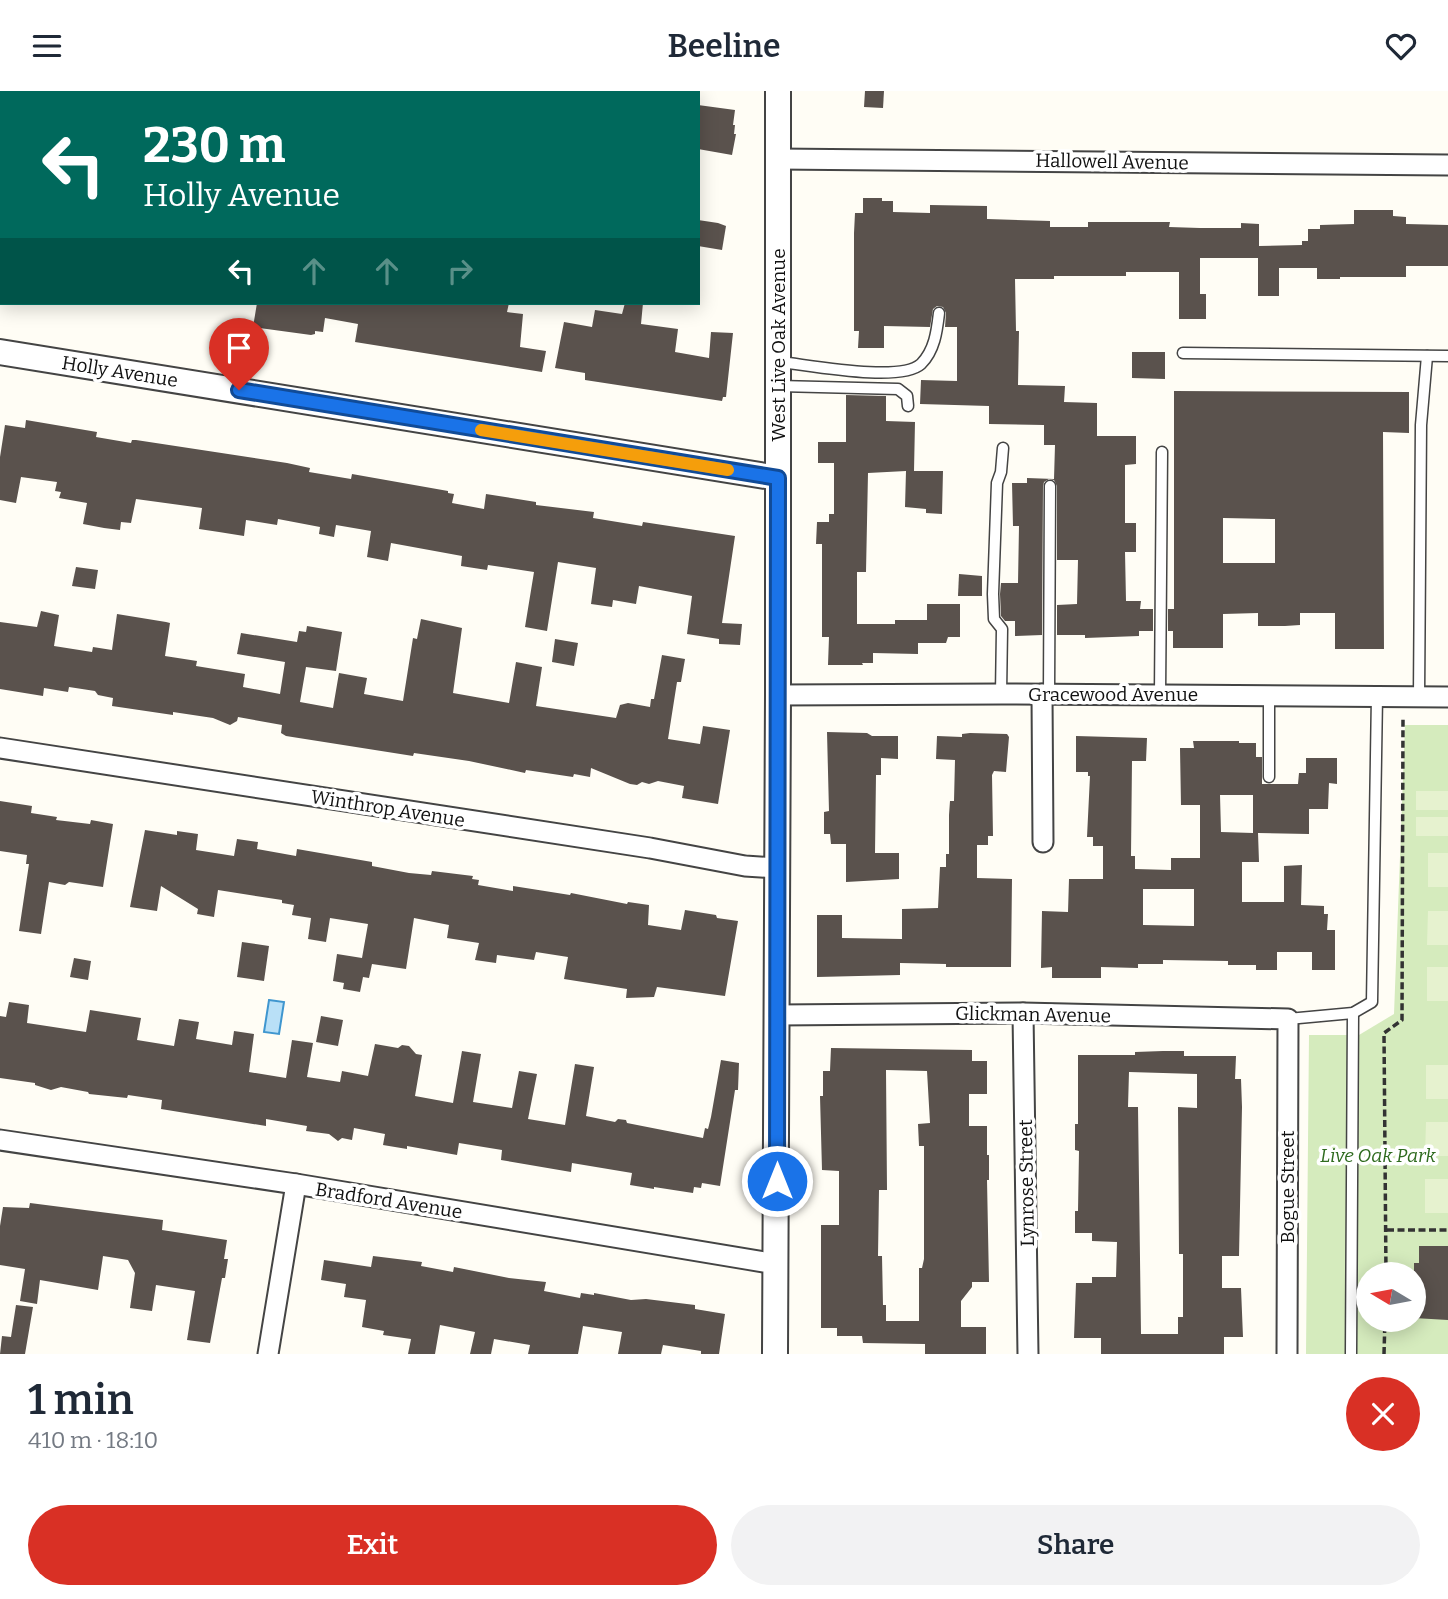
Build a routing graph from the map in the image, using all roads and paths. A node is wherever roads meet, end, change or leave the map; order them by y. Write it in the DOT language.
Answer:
graph roads {
  1 [pos="778,91"];
  2 [pos="777,159"];
  3 [pos="1448,165"];
  4 [pos="939,313"];
  5 [pos="0,352"];
  6 [pos="1183,353"];
  7 [pos="1427,356"];
  8 [pos="1448,356"];
  9 [pos="779,374"];
  10 [pos="908,406"];
  11 [pos="1003,448"];
  12 [pos="1162,452"];
  13 [pos="778,478"];
  14 [pos="1050,486"];
  15 [pos="1000,694"];
  16 [pos="1045,694"];
  17 [pos="778,695"];
  18 [pos="1160,695"];
  19 [pos="1269,695"];
  20 [pos="1377,696"];
  21 [pos="1419,697"];
  22 [pos="1448,697"];
  23 [pos="1403,719"];
  24 [pos="0,748"];
  25 [pos="1269,777"];
  26 [pos="1043,842"];
  27 [pos="776,868"];
  28 [pos="1023,1013"];
  29 [pos="1353,1013"];
  30 [pos="778,1015"];
  31 [pos="1288,1019"];
  32 [pos="0,1140"];
  33 [pos="296,1184"];
  34 [pos="1387,1230"];
  35 [pos="1448,1230"];
  36 [pos="1386,1262"];
  37 [pos="776,1264"];
  38 [pos="1385,1332"];
  39 [pos="268,1354"];
  40 [pos="775,1354"];
  41 [pos="1028,1354"];
  42 [pos="1287,1354"];
  43 [pos="1351,1354"];
  44 [pos="1384,1354"];
  1 -- 2 [label="street, West Live Oak Avenue"];
  2 -- 3 [label="street, Hallowell Avenue"];
  2 -- 9 [label="street, West Live Oak Avenue"];
  4 -- 9 [label="lane"];
  5 -- 13 [label="street, Holly Avenue"];
  6 -- 7 [label="lane"];
  7 -- 8 [label="lane"];
  7 -- 21 [label="lane"];
  9 -- 10 [label="lane"];
  9 -- 13 [label="street, West Live Oak Avenue"];
  11 -- 15 [label="lane"];
  12 -- 18 [label="lane"];
  13 -- 17 [label="street, West Live Oak Avenue"];
  14 -- 16 [label="lane"];
  15 -- 16 [label="street, Gracewood Avenue"];
  15 -- 17 [label="street, Gracewood Avenue"];
  16 -- 18 [label="street, Gracewood Avenue"];
  16 -- 26 [label="street"];
  17 -- 27 [label="street, West Live Oak Avenue"];
  18 -- 19 [label="street, Gracewood Avenue"];
  19 -- 20 [label="street, Gracewood Avenue"];
  19 -- 25 [label="lane"];
  20 -- 21 [label="street, Gracewood Avenue"];
  20 -- 29 [label="lane"];
  21 -- 22 [label="street, Gracewood Avenue"];
  23 -- 34 [label="path"];
  24 -- 27 [label="street, Winthrop Avenue"];
  27 -- 30 [label="street, West Live Oak Avenue"];
  28 -- 30 [label="street, Glickman Avenue"];
  28 -- 31 [label="street, Glickman Avenue"];
  28 -- 41 [label="street, Lynrose Street"];
  29 -- 31 [label="lane"];
  29 -- 43 [label="lane"];
  30 -- 37 [label="street, West Live Oak Avenue"];
  31 -- 42 [label="street, Bogue Street"];
  32 -- 33 [label="street, Bradford Avenue"];
  33 -- 37 [label="street, Bradford Avenue"];
  33 -- 39 [label="street"];
  34 -- 35 [label="path"];
  34 -- 36 [label="path"];
  37 -- 40 [label="street, West Live Oak Avenue"];
  38 -- 44 [label="path"];
}
